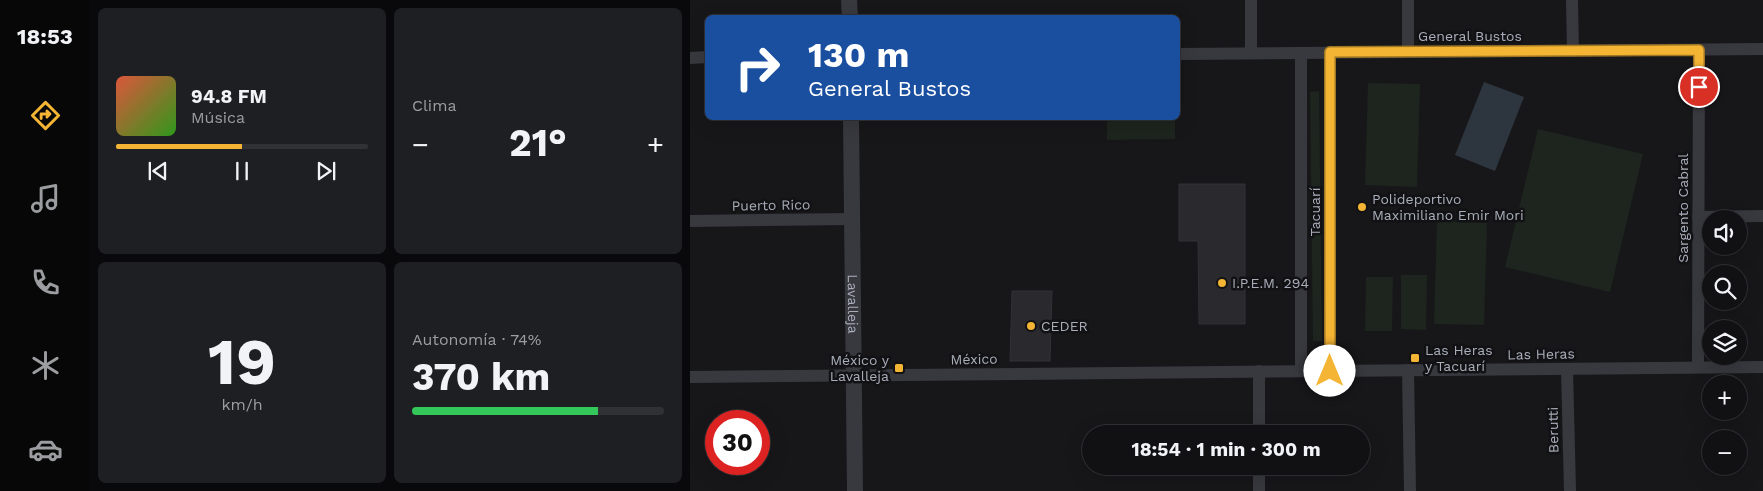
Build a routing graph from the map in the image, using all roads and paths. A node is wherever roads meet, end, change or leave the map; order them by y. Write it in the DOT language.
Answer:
graph roads {
  1 [pos="850,0"];
  2 [pos="1251,0"];
  3 [pos="1408,0"];
  4 [pos="1572,0"];
  5 [pos="850,15"];
  6 [pos="1763,49"];
  7 [pos="1699,50"];
  8 [pos="1573,51"];
  9 [pos="1330,52"];
  10 [pos="1408,52"];
  11 [pos="1251,53"];
  12 [pos="1301,53"];
  13 [pos="1180,54"];
  14 [pos="705,57"];
  15 [pos="690,58"];
  16 [pos="851,120"];
  17 [pos="1763,216"];
  18 [pos="1698,217"];
  19 [pos="852,219"];
  20 [pos="690,221"];
  21 [pos="1698,367"];
  22 [pos="1763,367"];
  23 [pos="1567,369"];
  24 [pos="1301,370"];
  25 [pos="1408,370"];
  26 [pos="1258,371"];
  27 [pos="1330,371"];
  28 [pos="854,375"];
  29 [pos="690,377"];
  30 [pos="1259,425"];
  31 [pos="1259,475"];
  32 [pos="855,491"];
  33 [pos="1259,491"];
  34 [pos="1410,491"];
  35 [pos="1570,491"];
  1 -- 5 [label="street"];
  2 -- 11 [label="street"];
  3 -- 10 [label="street"];
  4 -- 8 [label="street"];
  6 -- 7 [label="street, General Bustos"];
  7 -- 8 [label="street, General Bustos"];
  7 -- 18 [label="street, Sargento Cabral"];
  8 -- 10 [label="street, General Bustos"];
  9 -- 10 [label="street, General Bustos"];
  9 -- 12 [label="street, General Bustos"];
  9 -- 27 [label="street, Tacuarí"];
  11 -- 12 [label="street, General Bustos"];
  11 -- 13 [label="street, General Bustos"];
  12 -- 24 [label="street, Tacuarí"];
  14 -- 15 [label="street"];
  16 -- 19 [label="street, Lavalleja"];
  17 -- 18 [label="street"];
  18 -- 21 [label="street, Sargento Cabral"];
  19 -- 20 [label="street, Puerto Rico"];
  19 -- 28 [label="street, Lavalleja"];
  21 -- 22 [label="street, Las Heras"];
  21 -- 23 [label="street, Las Heras"];
  23 -- 25 [label="street, Las Heras"];
  23 -- 35 [label="street, Berutti"];
  24 -- 26 [label="street, Las Heras"];
  24 -- 27 [label="street, Las Heras"];
  25 -- 27 [label="street, Las Heras"];
  25 -- 34 [label="street"];
  26 -- 28 [label="street, México"];
  26 -- 30 [label="street"];
  28 -- 29 [label="street, México"];
  28 -- 32 [label="street, Lavalleja"];
  31 -- 33 [label="street"];
}
